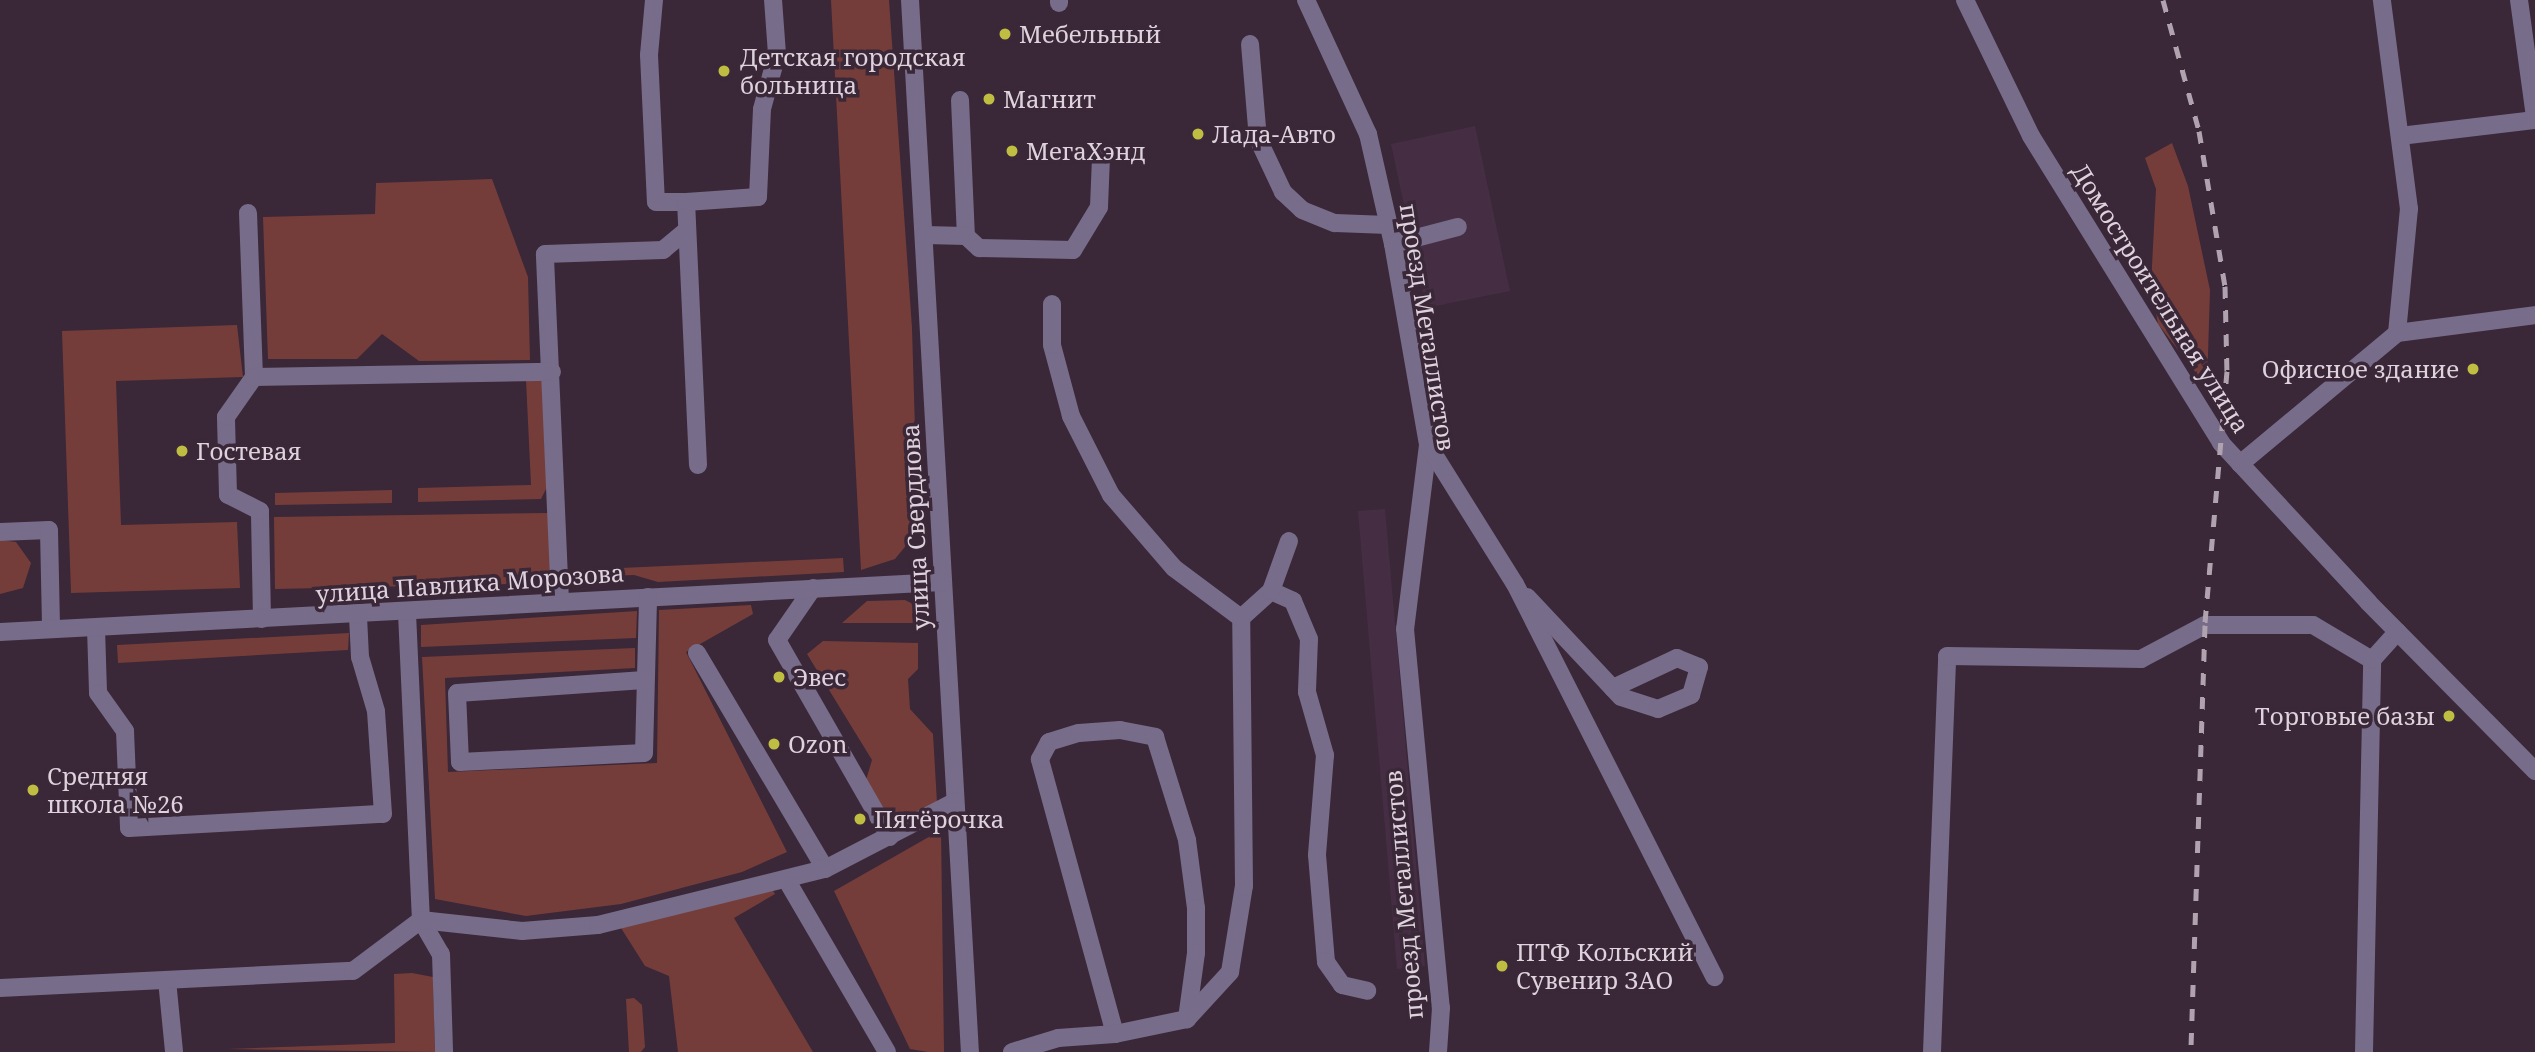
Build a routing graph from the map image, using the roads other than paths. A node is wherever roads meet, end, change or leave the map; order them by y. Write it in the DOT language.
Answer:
graph roads {
  1 [pos="654,0"];
  2 [pos="773,0"];
  3 [pos="910,0"];
  4 [pos="1306,0"];
  5 [pos="1965,0"];
  6 [pos="2382,0"];
  7 [pos="2519,0"];
  8 [pos="1250,44"];
  9 [pos="960,100"];
  10 [pos="2535,118"];
  11 [pos="2400,136"];
  12 [pos="1101,157"];
  13 [pos="686,202"];
  14 [pos="248,213"];
  15 [pos="1388,225"];
  16 [pos="1458,228"];
  17 [pos="687,230"];
  18 [pos="925,235"];
  19 [pos="966,236"];
  20 [pos="1393,244"];
  21 [pos="1052,304"];
  22 [pos="2535,315"];
  23 [pos="2397,333"];
  24 [pos="552,372"];
  25 [pos="254,377"];
  26 [pos="1428,445"];
  27 [pos="2240,464"];
  28 [pos="698,465"];
  29 [pos="0,532"];
  30 [pos="1289,541"];
  31 [pos="942,582"];
  32 [pos="1515,584"];
  33 [pos="813,589"];
  34 [pos="1271,591"];
  35 [pos="648,597"];
  36 [pos="560,601"];
  37 [pos="407,612"];
  38 [pos="358,616"];
  39 [pos="1241,618"];
  40 [pos="262,619"];
  41 [pos="96,628"];
  42 [pos="51,629"];
  43 [pos="0,632"];
  44 [pos="2396,632"];
  45 [pos="698,653"];
  46 [pos="2372,660"];
  47 [pos="644,680"];
  48 [pos="1613,688"];
  49 [pos="2535,771"];
  50 [pos="954,802"];
  51 [pos="890,837"];
  52 [pos="825,869"];
  53 [pos="786,879"];
  54 [pos="421,920"];
  55 [pos="1714,977"];
  56 [pos="167,980"];
  57 [pos="0,988"];
  58 [pos="1367,991"];
  59 [pos="1187,1019"];
  60 [pos="1115,1034"];
  61 [pos="174,1052"];
  62 [pos="444,1052"];
  63 [pos="887,1052"];
  64 [pos="970,1052"];
  65 [pos="1012,1052"];
  66 [pos="1438,1052"];
  67 [pos="1932,1052"];
  68 [pos="2364,1052"];
  1 -- 13 [label="street"];
  2 -- 13 [label="street"];
  3 -- 18 [label="street, улица Свердлова"];
  4 -- 15 [label="street, проезд Металлистов"];
  5 -- 27 [label="street, Домостроительная улица"];
  6 -- 11 [label="street"];
  7 -- 10 [label="street"];
  8 -- 15 [label="street"];
  9 -- 19 [label="street"];
  10 -- 11 [label="street"];
  11 -- 23 [label="street"];
  12 -- 19 [label="street"];
  13 -- 17 [label="street"];
  14 -- 25 [label="street"];
  15 -- 20 [label="street, проезд Металлистов"];
  16 -- 20 [label="street"];
  17 -- 24 [label="street"];
  17 -- 28 [label="street"];
  18 -- 19 [label="street"];
  18 -- 31 [label="street, улица Свердлова"];
  20 -- 26 [label="street, проезд Металлистов"];
  21 -- 39 [label="street"];
  22 -- 23 [label="street"];
  23 -- 27 [label="street"];
  24 -- 25 [label="street"];
  24 -- 36 [label="street"];
  25 -- 40 [label="street"];
  26 -- 32 [label="street"];
  26 -- 66 [label="street, проезд Металлистов"];
  27 -- 44 [label="street, Домостроительная улица"];
  29 -- 42 [label="street"];
  30 -- 34 [label="street"];
  31 -- 33 [label="street, улица Павлика Морозова"];
  31 -- 50 [label="street, улица Свердлова"];
  32 -- 48 [label="street"];
  32 -- 55 [label="street"];
  33 -- 35 [label="street, улица Павлика Морозова"];
  33 -- 51 [label="street"];
  34 -- 39 [label="street"];
  34 -- 58 [label="street"];
  35 -- 36 [label="street, улица Павлика Морозова"];
  35 -- 47 [label="street"];
  36 -- 37 [label="street, улица Павлика Морозова"];
  37 -- 38 [label="street, улица Павлика Морозова"];
  37 -- 54 [label="street"];
  38 -- 40 [label="street, улица Павлика Морозова"];
  38 -- 41 [label="street"];
  39 -- 59 [label="street"];
  40 -- 41 [label="street, улица Павлика Морозова"];
  41 -- 42 [label="street, улица Павлика Морозова"];
  42 -- 43 [label="street, улица Павлика Морозова"];
  44 -- 46 [label="street"];
  44 -- 49 [label="street, Домостроительная улица"];
  45 -- 52 [label="street"];
  46 -- 67 [label="street"];
  46 -- 68 [label="street"];
  47 -- 47 [label="street"];
  50 -- 51 [label="street"];
  50 -- 64 [label="street, улица Свердлова"];
  51 -- 52 [label="street"];
  52 -- 53 [label="street"];
  53 -- 54 [label="street"];
  53 -- 63 [label="street"];
  54 -- 56 [label="street"];
  54 -- 62 [label="street"];
  56 -- 57 [label="street"];
  56 -- 61 [label="street"];
  59 -- 60 [label="street"];
  59 -- 60 [label="street"];
  60 -- 65 [label="street"];
}
